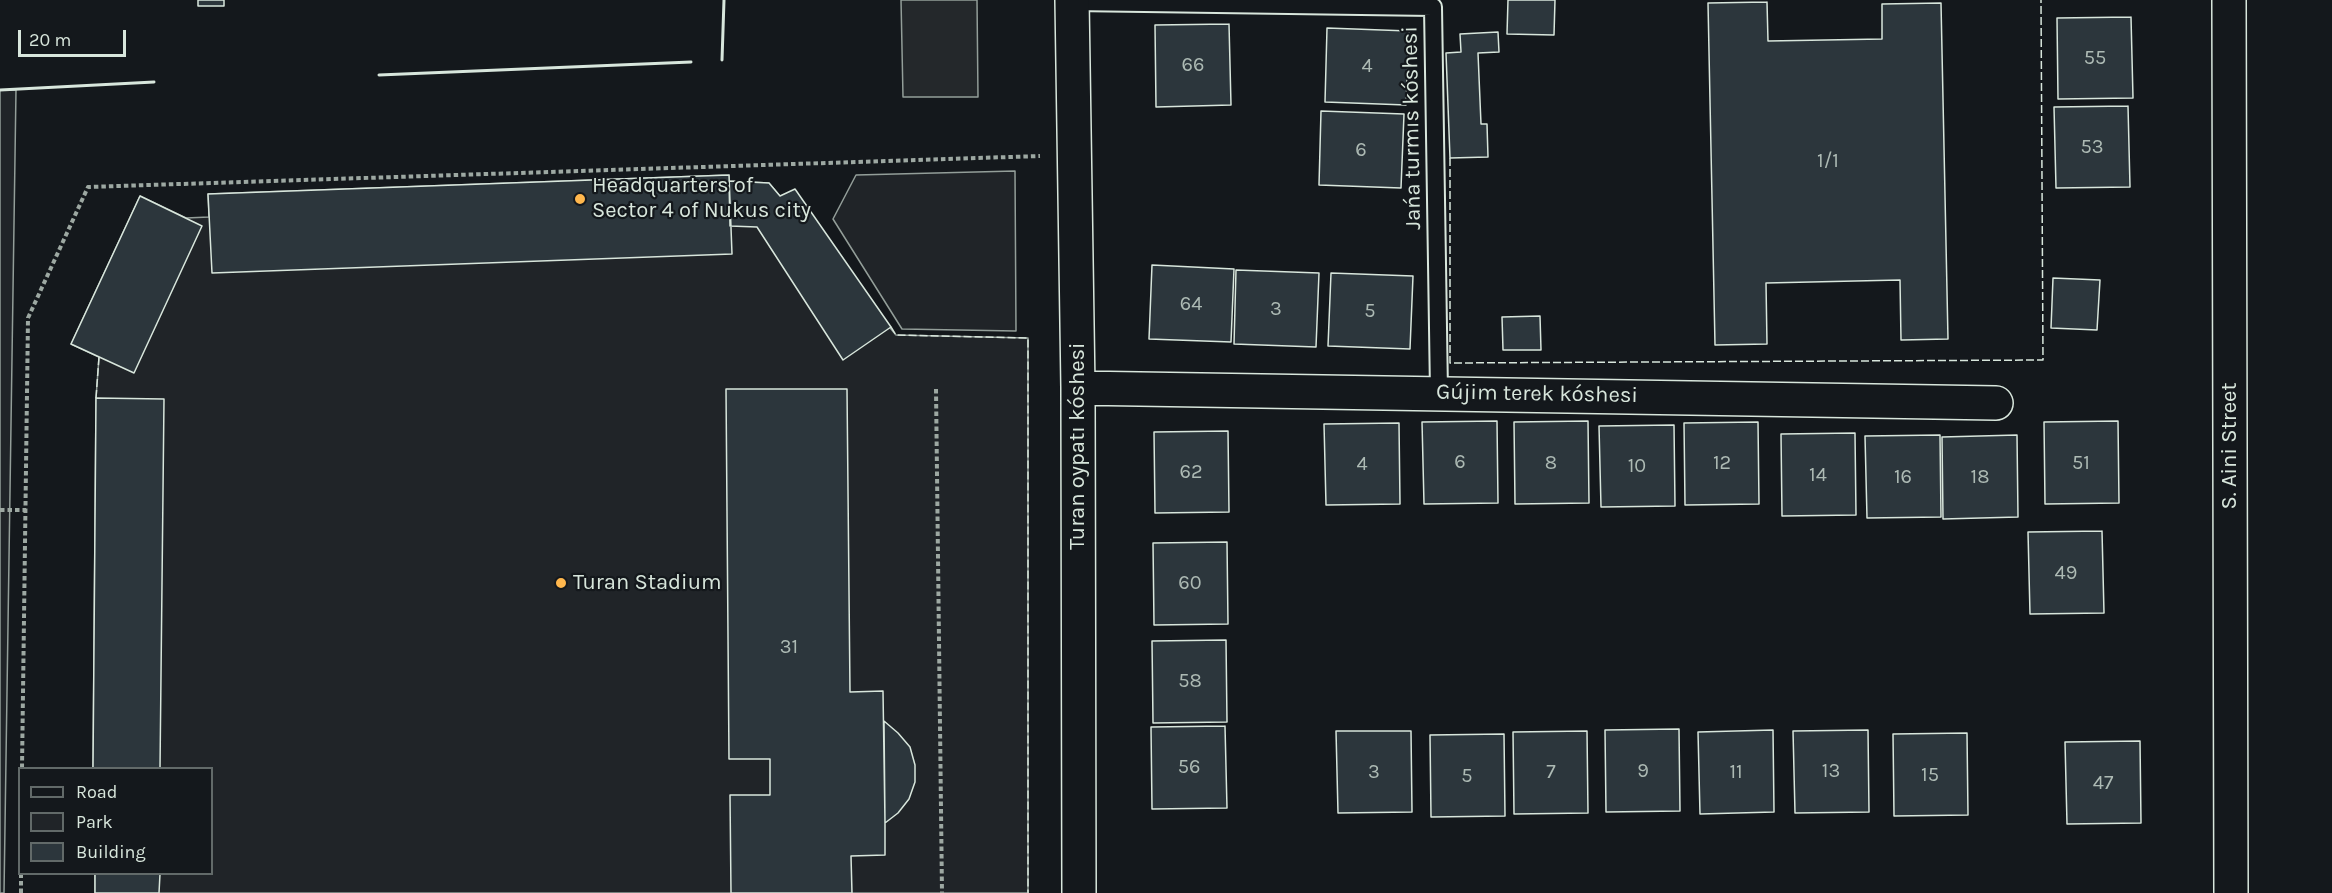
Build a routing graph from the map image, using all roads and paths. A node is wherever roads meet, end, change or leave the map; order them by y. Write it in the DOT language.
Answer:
graph roads {
  1 [pos="2229,0"];
  2 [pos="1072,1"];
  3 [pos="1074,155"];
  4 [pos="1078,388"];
  5 [pos="936,389"];
  6 [pos="1438,392"];
  7 [pos="1996,403"];
  8 [pos="0,510"];
  9 [pos="26,510"];
  10 [pos="22,767"];
  11 [pos="21,875"];
  12 [pos="21,893"];
  13 [pos="942,893"];
  14 [pos="1079,893"];
  15 [pos="2231,893"];
  1 -- 15 [label="street, S. Aini Street"];
  2 -- 3 [label="street, Turan oypatı kóshesi"];
  2 -- 6 [label="lane, Jańa turmıs kóshesi"];
  3 -- 4 [label="street, Turan oypatı kóshesi"];
  3 -- 9 [label="path"];
  4 -- 6 [label="street, Gújim terek kóshesi"];
  4 -- 14 [label="street, Turan oypatı kóshesi"];
  5 -- 13 [label="path"];
  6 -- 7 [label="street, Gújim terek kóshesi"];
  8 -- 9 [label="path"];
  9 -- 10 [label="path"];
  11 -- 12 [label="path"];
}
